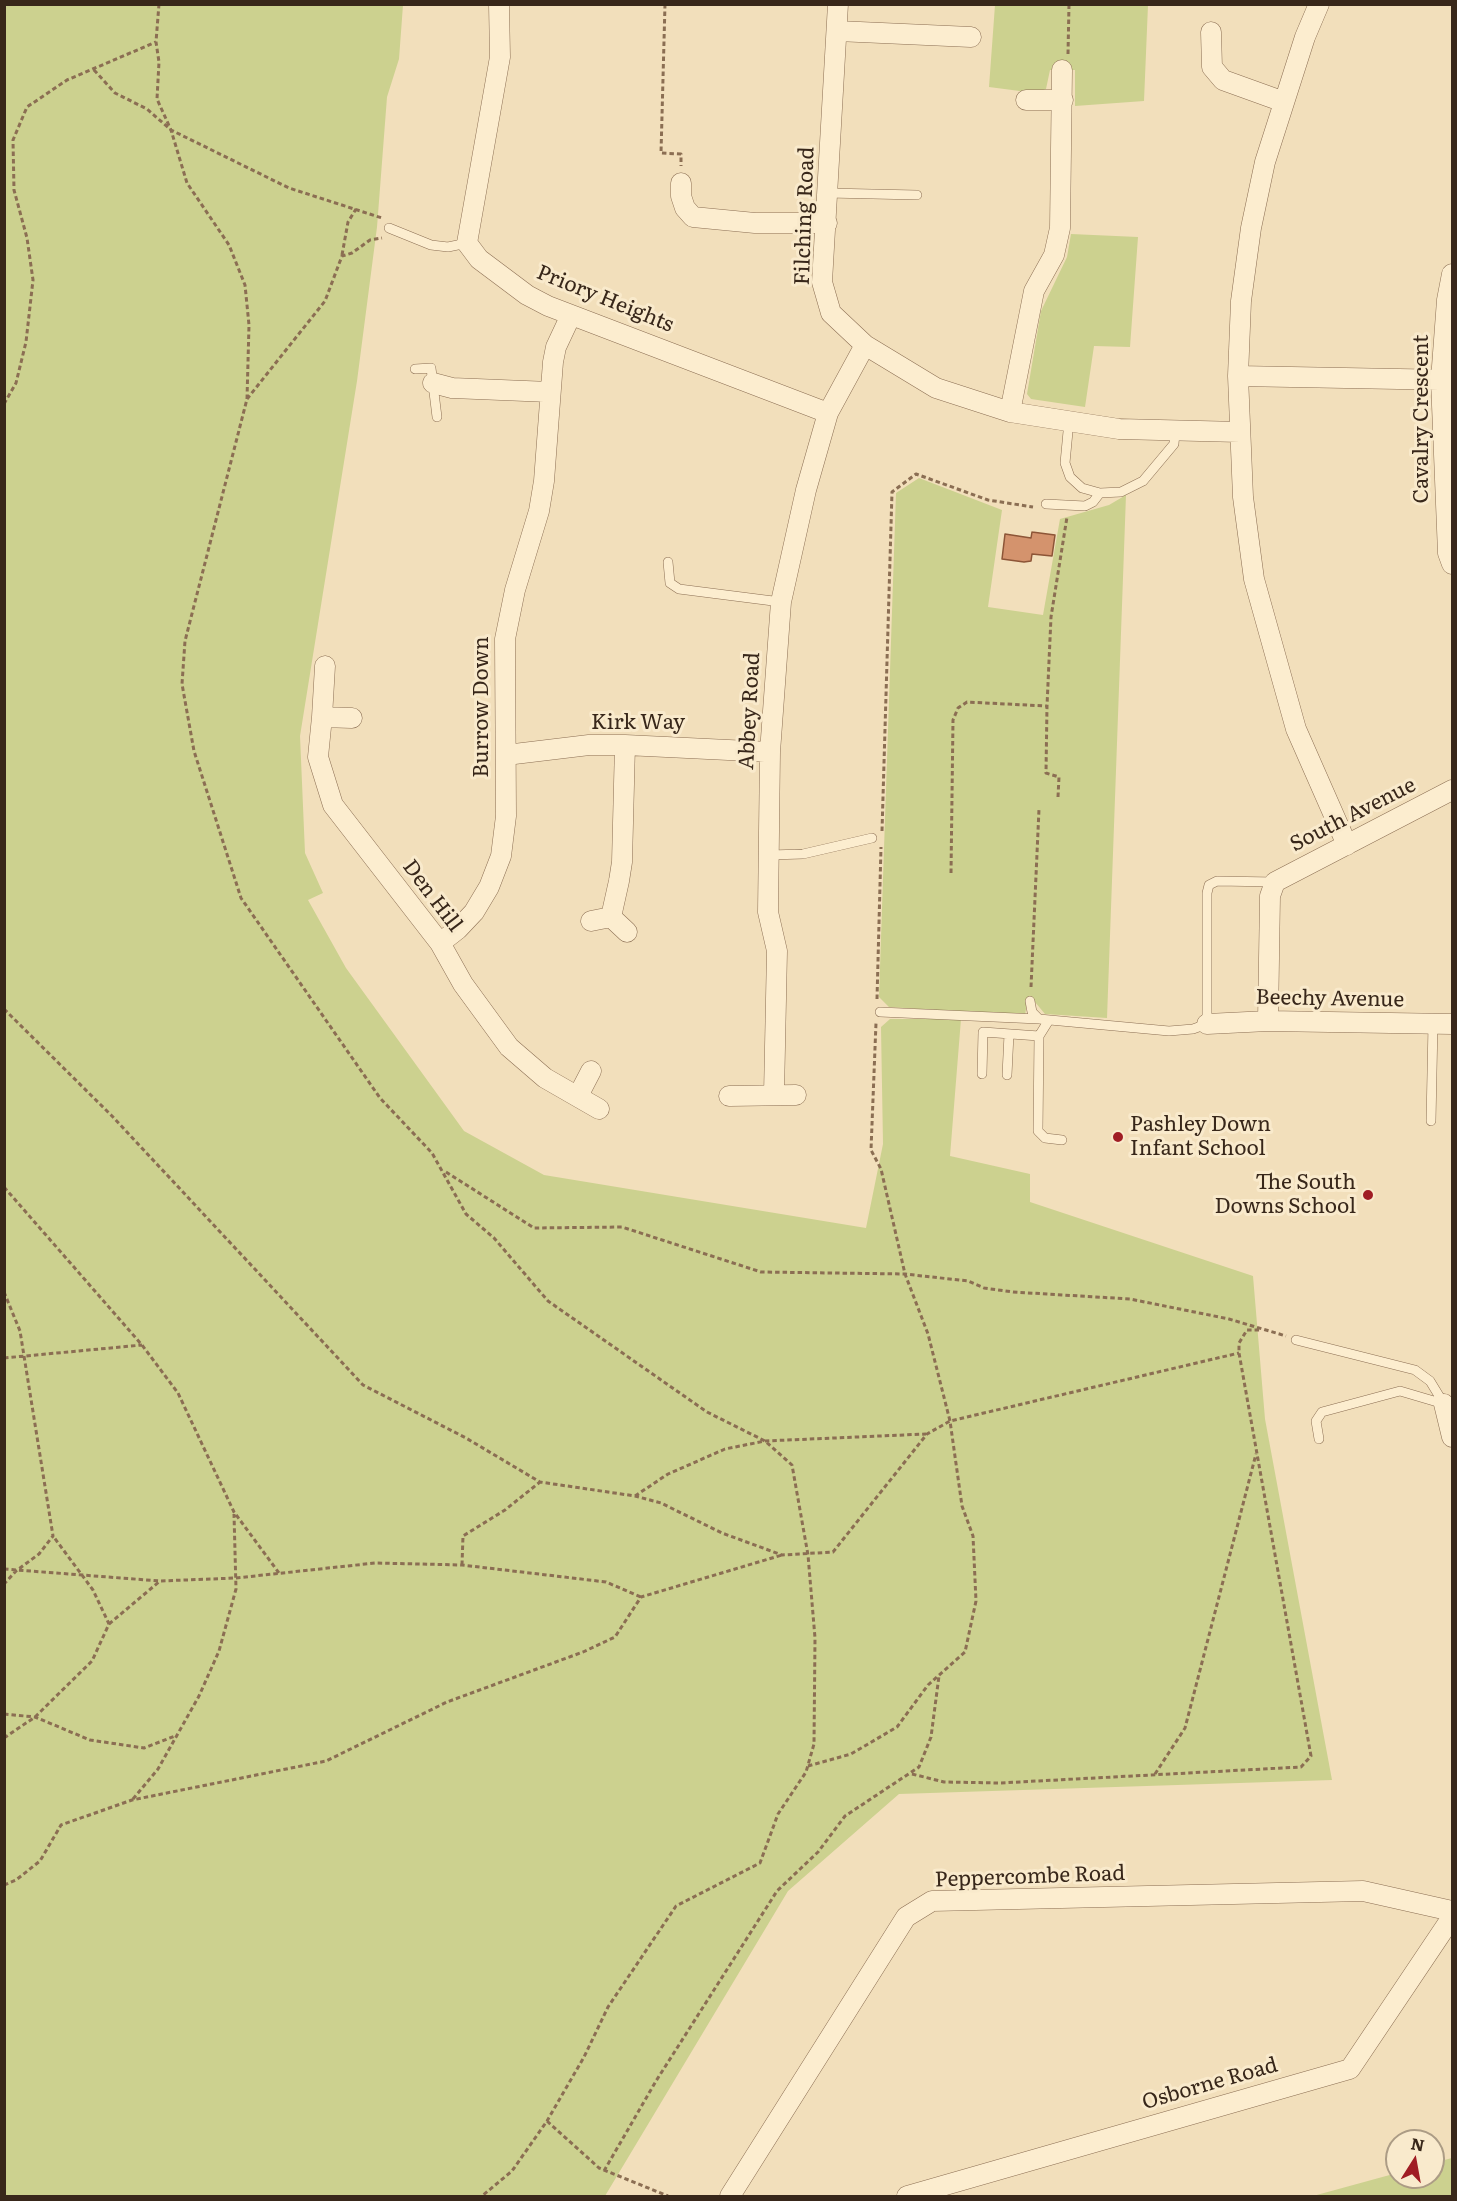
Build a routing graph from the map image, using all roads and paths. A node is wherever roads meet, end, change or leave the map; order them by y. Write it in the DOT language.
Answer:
graph roads {
  1 [pos="159,4"];
  2 [pos="499,4"];
  3 [pos="665,4"];
  4 [pos="838,4"];
  5 [pos="1069,4"];
  6 [pos="1319,4"];
  7 [pos="837,31"];
  8 [pos="1211,32"];
  9 [pos="971,37"];
  10 [pos="156,42"];
  11 [pos="94,70"];
  12 [pos="1062,70"];
  13 [pos="1026,100"];
  14 [pos="1063,100"];
  15 [pos="1284,102"];
  16 [pos="171,130"];
  17 [pos="681,183"];
  18 [pos="828,193"];
  19 [pos="917,195"];
  20 [pos="356,209"];
  21 [pos="827,223"];
  22 [pos="389,228"];
  23 [pos="467,243"];
  24 [pos="342,256"];
  25 [pos="1452,274"];
  26 [pos="571,315"];
  27 [pos="866,345"];
  28 [pos="415,369"];
  29 [pos="1238,376"];
  30 [pos="1447,380"];
  31 [pos="433,383"];
  32 [pos="550,392"];
  33 [pos="247,399"];
  34 [pos="4,404"];
  35 [pos="1010,412"];
  36 [pos="828,413"];
  37 [pos="437,417"];
  38 [pos="1069,422"];
  39 [pos="1175,432"];
  40 [pos="1240,432"];
  41 [pos="1100,493"];
  42 [pos="1046,504"];
  43 [pos="1070,506"];
  44 [pos="668,562"];
  45 [pos="1452,564"];
  46 [pos="781,602"];
  47 [pos="325,666"];
  48 [pos="1047,706"];
  49 [pos="322,717"];
  50 [pos="352,718"];
  51 [pos="625,745"];
  52 [pos="770,752"];
  53 [pos="506,755"];
  54 [pos="1452,790"];
  55 [pos="1058,797"];
  56 [pos="1038,809"];
  57 [pos="872,838"];
  58 [pos="1347,845"];
  59 [pos="770,855"];
  60 [pos="951,873"];
  61 [pos="1275,882"];
  62 [pos="611,917"];
  63 [pos="591,921"];
  64 [pos="627,932"];
  65 [pos="440,943"];
  66 [pos="1030,1001"];
  67 [pos="4,1009"];
  68 [pos="880,1012"];
  69 [pos="1044,1019"];
  70 [pos="1268,1021"];
  71 [pos="1207,1024"];
  72 [pos="1443,1024"];
  73 [pos="1009,1034"];
  74 [pos="1039,1036"];
  75 [pos="591,1071"];
  76 [pos="982,1074"];
  77 [pos="1007,1075"];
  78 [pos="774,1094"];
  79 [pos="796,1095"];
  80 [pos="578,1096"];
  81 [pos="729,1096"];
  82 [pos="599,1108"];
  83 [pos="1431,1121"];
  84 [pos="1062,1140"];
  85 [pos="444,1171"];
  86 [pos="4,1187"];
  87 [pos="905,1274"];
  88 [pos="4,1292"];
  89 [pos="1265,1330"];
  90 [pos="1296,1340"];
  91 [pos="142,1345"];
  92 [pos="1239,1353"];
  93 [pos="4,1358"];
  94 [pos="24,1358"];
  95 [pos="1444,1404"];
  96 [pos="950,1421"];
  97 [pos="927,1434"];
  98 [pos="1452,1437"];
  99 [pos="1318,1439"];
  100 [pos="765,1441"];
  101 [pos="1257,1452"];
  102 [pos="540,1482"];
  103 [pos="635,1496"];
  104 [pos="234,1512"];
  105 [pos="53,1536"];
  106 [pos="782,1555"];
  107 [pos="808,1555"];
  108 [pos="462,1565"];
  109 [pos="4,1569"];
  110 [pos="16,1570"];
  111 [pos="81,1573"];
  112 [pos="279,1573"];
  113 [pos="236,1578"];
  114 [pos="160,1581"];
  115 [pos="4,1584"];
  116 [pos="640,1598"];
  117 [pos="108,1624"];
  118 [pos="939,1675"];
  119 [pos="4,1714"];
  120 [pos="35,1717"];
  121 [pos="176,1736"];
  122 [pos="4,1738"];
  123 [pos="808,1766"];
  124 [pos="912,1774"];
  125 [pos="1154,1775"];
  126 [pos="132,1800"];
  127 [pos="4,1885"];
  128 [pos="1452,1911"];
  129 [pos="1452,1917"];
  130 [pos="547,2121"];
  131 [pos="604,2171"];
  132 [pos="482,2196"];
  133 [pos="668,2196"];
  134 [pos="730,2196"];
  135 [pos="907,2196"];
  1 -- 10 [label="path"];
  2 -- 23 [label="street"];
  3 -- 17 [label="path"];
  4 -- 7 [label="street, Filching Road"];
  5 -- 12 [label="path"];
  6 -- 15 [label="street"];
  7 -- 9 [label="street"];
  7 -- 18 [label="street, Filching Road"];
  8 -- 15 [label="street"];
  10 -- 11 [label="path"];
  10 -- 16 [label="path"];
  11 -- 16 [label="path"];
  11 -- 34 [label="path"];
  12 -- 14 [label="street"];
  13 -- 14 [label="street"];
  14 -- 35 [label="street"];
  15 -- 29 [label="street"];
  16 -- 20 [label="path"];
  16 -- 33 [label="path"];
  17 -- 21 [label="street"];
  18 -- 19 [label="lane"];
  18 -- 21 [label="street, Filching Road"];
  20 -- 22 [label="path"];
  20 -- 24 [label="path"];
  21 -- 27 [label="street, Filching Road"];
  22 -- 23 [label="lane"];
  22 -- 24 [label="path"];
  23 -- 26 [label="street, Priory Heights"];
  24 -- 33 [label="path"];
  25 -- 30 [label="street, Cavalry Crescent"];
  26 -- 32 [label="street, Burrow Down"];
  26 -- 36 [label="street, Priory Heights"];
  27 -- 35 [label="street, Filching Road"];
  27 -- 36 [label="street, Abbey Road"];
  28 -- 31 [label="lane"];
  29 -- 30 [label="street"];
  29 -- 40 [label="street"];
  30 -- 45 [label="street, Cavalry Crescent"];
  31 -- 32 [label="street"];
  31 -- 37 [label="lane"];
  32 -- 53 [label="street, Burrow Down"];
  33 -- 85 [label="path"];
  35 -- 38 [label="street, Filching Road"];
  36 -- 46 [label="street, Abbey Road"];
  38 -- 39 [label="street, Filching Road"];
  38 -- 41 [label="lane"];
  39 -- 40 [label="street, Filching Road"];
  39 -- 41 [label="lane"];
  40 -- 58 [label="street"];
  41 -- 43 [label="lane"];
  42 -- 43 [label="lane"];
  42 -- 68 [label="path"];
  43 -- 48 [label="path"];
  44 -- 46 [label="lane"];
  46 -- 52 [label="street, Abbey Road"];
  47 -- 49 [label="street, Den Hill"];
  48 -- 55 [label="path"];
  48 -- 60 [label="path"];
  49 -- 50 [label="street"];
  49 -- 65 [label="street, Den Hill"];
  51 -- 52 [label="street, Kirk Way"];
  51 -- 53 [label="street, Kirk Way"];
  51 -- 62 [label="street"];
  52 -- 59 [label="street, Abbey Road"];
  53 -- 65 [label="street, Burrow Down"];
  54 -- 58 [label="street, South Avenue"];
  56 -- 66 [label="path"];
  57 -- 59 [label="lane"];
  58 -- 61 [label="street, South Avenue"];
  59 -- 78 [label="street, Abbey Road"];
  61 -- 70 [label="street"];
  61 -- 71 [label="lane"];
  62 -- 63 [label="street"];
  62 -- 64 [label="street"];
  65 -- 80 [label="street, Den Hill"];
  66 -- 69 [label="lane"];
  67 -- 102 [label="path"];
  68 -- 69 [label="lane"];
  68 -- 87 [label="path"];
  69 -- 71 [label="lane"];
  69 -- 74 [label="lane"];
  70 -- 71 [label="street, Beechy Avenue"];
  70 -- 72 [label="street, Beechy Avenue"];
  72 -- 83 [label="lane"];
  73 -- 74 [label="lane"];
  73 -- 76 [label="lane"];
  73 -- 77 [label="lane"];
  74 -- 84 [label="lane"];
  75 -- 80 [label="street"];
  78 -- 79 [label="street"];
  78 -- 81 [label="street"];
  80 -- 82 [label="street, Den Hill"];
  85 -- 87 [label="path"];
  85 -- 100 [label="path"];
  86 -- 91 [label="path"];
  87 -- 89 [label="path"];
  87 -- 96 [label="path"];
  88 -- 94 [label="path"];
  89 -- 90 [label="path"];
  89 -- 92 [label="path"];
  90 -- 95 [label="lane"];
  91 -- 94 [label="path"];
  91 -- 104 [label="path"];
  92 -- 96 [label="path"];
  92 -- 101 [label="path"];
  93 -- 94 [label="path"];
  94 -- 105 [label="path"];
  95 -- 98 [label="street"];
  95 -- 99 [label="lane"];
  96 -- 97 [label="path"];
  96 -- 118 [label="path"];
  97 -- 100 [label="path"];
  97 -- 107 [label="path"];
  100 -- 103 [label="path"];
  100 -- 107 [label="path"];
  101 -- 125 [label="path"];
  101 -- 125 [label="path"];
  102 -- 103 [label="path"];
  102 -- 108 [label="path"];
  103 -- 106 [label="path"];
  104 -- 112 [label="path"];
  104 -- 113 [label="path"];
  105 -- 110 [label="path"];
  105 -- 111 [label="path"];
  106 -- 107 [label="path"];
  106 -- 116 [label="path"];
  107 -- 123 [label="path"];
  108 -- 112 [label="path"];
  108 -- 116 [label="path"];
  109 -- 110 [label="path"];
  110 -- 111 [label="path"];
  110 -- 115 [label="path"];
  111 -- 114 [label="path"];
  111 -- 117 [label="path"];
  112 -- 113 [label="path"];
  113 -- 114 [label="path"];
  113 -- 121 [label="path"];
  114 -- 117 [label="path"];
  116 -- 126 [label="path"];
  117 -- 120 [label="path"];
  118 -- 123 [label="path"];
  118 -- 124 [label="path"];
  119 -- 120 [label="path"];
  120 -- 121 [label="path"];
  120 -- 122 [label="path"];
  121 -- 126 [label="path"];
  123 -- 130 [label="path"];
  124 -- 125 [label="path"];
  124 -- 131 [label="path"];
  126 -- 127 [label="path"];
  128 -- 134 [label="street, Peppercombe Road"];
  129 -- 135 [label="street, Osborne Road"];
  130 -- 131 [label="path"];
  130 -- 132 [label="path"];
  131 -- 133 [label="path"];
}
